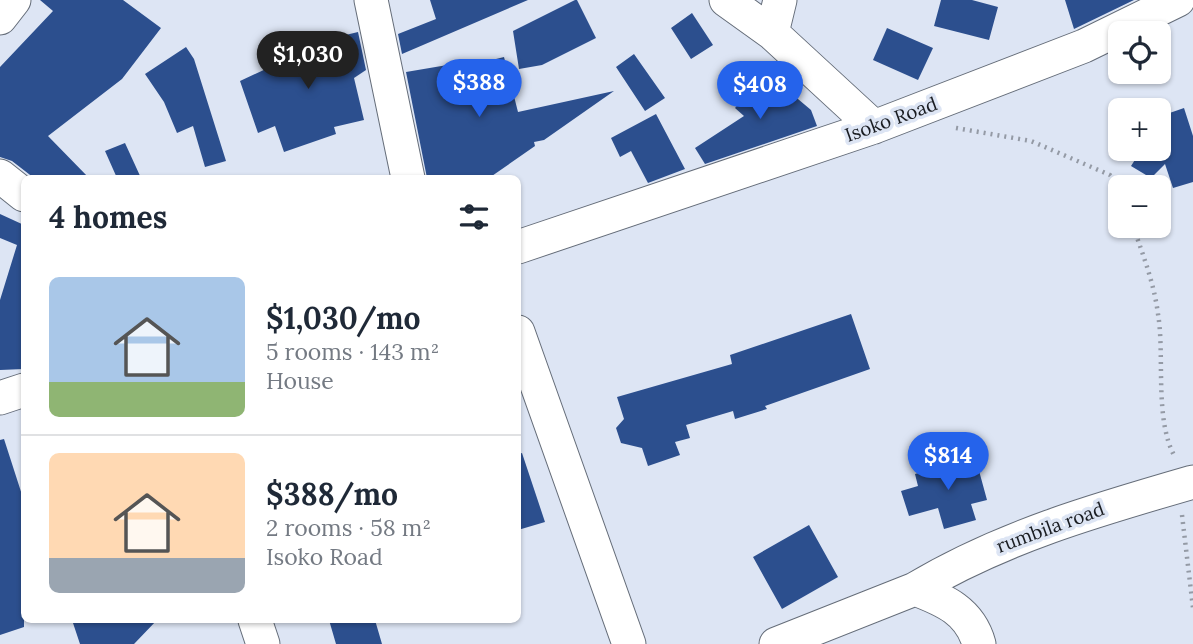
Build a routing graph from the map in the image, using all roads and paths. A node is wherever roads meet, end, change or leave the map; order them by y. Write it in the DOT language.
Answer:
graph roads {
  1 [pos="14,0"];
  2 [pos="371,0"];
  3 [pos="726,0"];
  4 [pos="780,0"];
  5 [pos="1178,0"];
  6 [pos="0,18"];
  7 [pos="772,33"];
  8 [pos="913,111"];
  9 [pos="874,127"];
  10 [pos="407,175"];
  11 [pos="1110,175"];
  12 [pos="0,176"];
  13 [pos="21,193"];
  14 [pos="1137,238"];
  15 [pos="521,246"];
  16 [pos="521,340"];
  17 [pos="21,391"];
  18 [pos="0,398"];
  19 [pos="1183,477"];
  20 [pos="915,589"];
  21 [pos="1193,608"];
  22 [pos="256,623"];
  23 [pos="263,644"];
  24 [pos="629,644"];
  25 [pos="776,644"];
  26 [pos="979,644"];
  1 -- 6 [label="street"];
  2 -- 10 [label="street"];
  3 -- 7 [label="street"];
  4 -- 7 [label="street"];
  5 -- 8 [label="street, Isoko Road"];
  7 -- 9 [label="street"];
  8 -- 9 [label="street, Isoko Road"];
  8 -- 11 [label="path"];
  9 -- 15 [label="street, Isoko Road"];
  12 -- 13 [label="street"];
  14 -- 19 [label="path"];
  16 -- 24 [label="street"];
  17 -- 18 [label="street"];
  19 -- 20 [label="street, rumbila road"];
  19 -- 21 [label="path"];
  20 -- 25 [label="street, rumbila road"];
  20 -- 26 [label="street"];
  22 -- 23 [label="street"];
}
